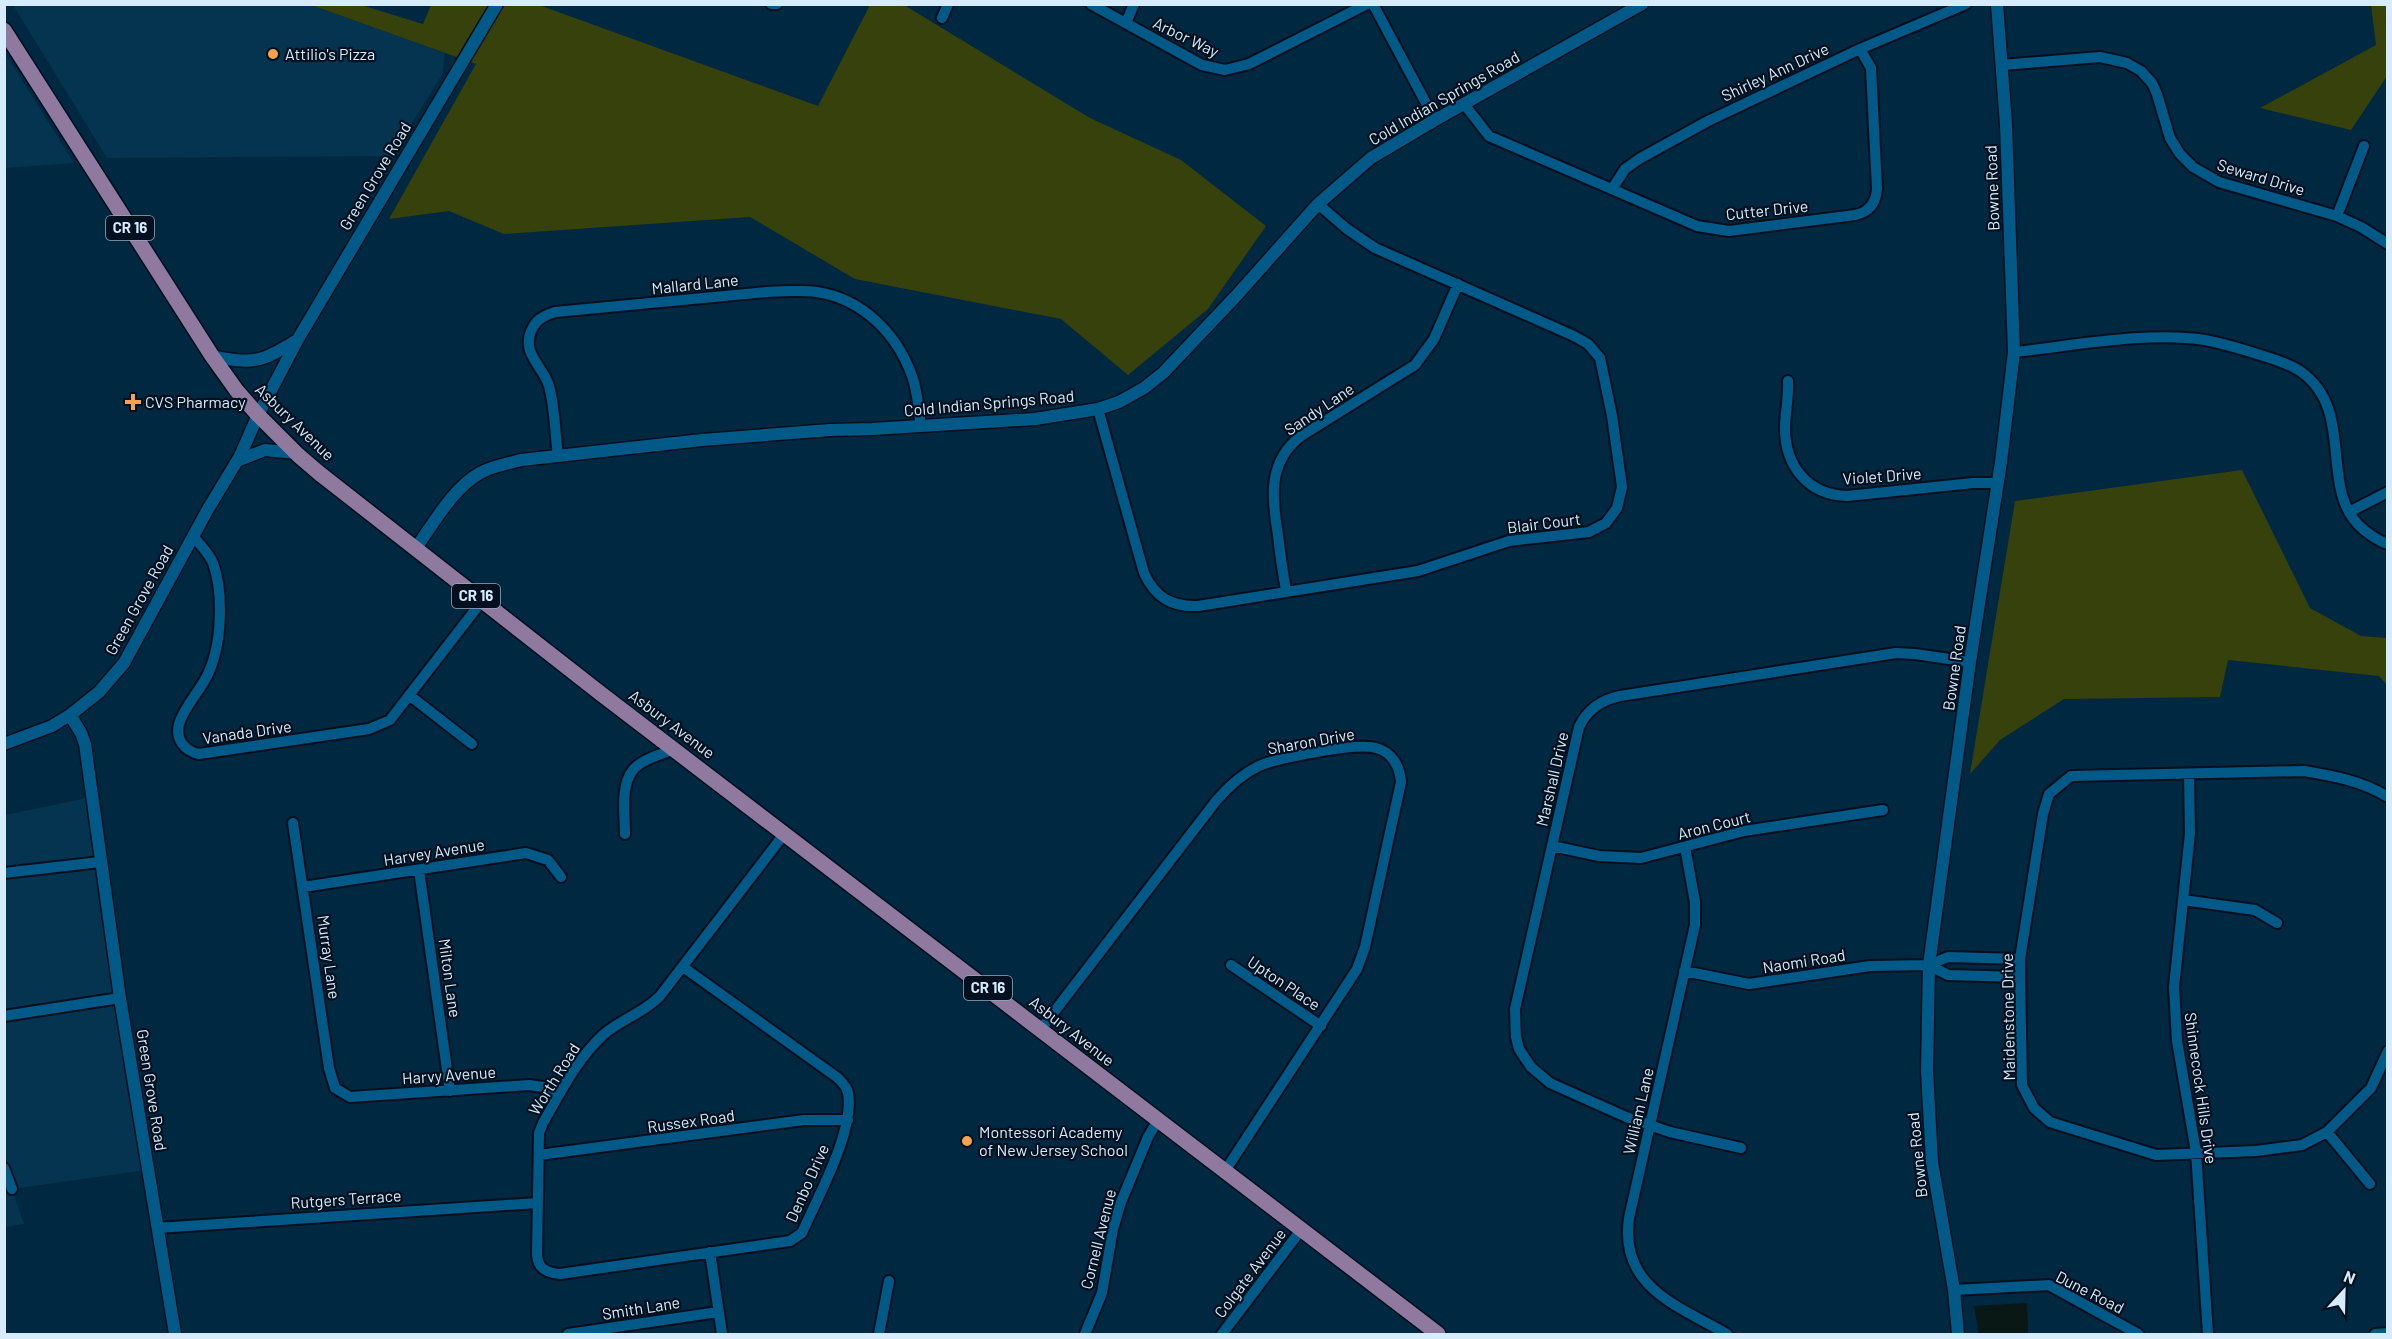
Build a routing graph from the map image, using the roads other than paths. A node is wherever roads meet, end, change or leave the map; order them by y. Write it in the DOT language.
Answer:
graph roads {
  1 [pos="497,4"];
  2 [pos="771,4"];
  3 [pos="777,4"];
  4 [pos="948,4"];
  5 [pos="1091,4"];
  6 [pos="1134,4"];
  7 [pos="1367,4"];
  8 [pos="1373,4"];
  9 [pos="1642,4"];
  10 [pos="1966,4"];
  11 [pos="1997,4"];
  12 [pos="942,18"];
  13 [pos="1126,23"];
  14 [pos="4,30"];
  15 [pos="1860,49"];
  16 [pos="2002,64"];
  17 [pos="1464,104"];
  18 [pos="1435,120"];
  19 [pos="2364,146"];
  20 [pos="1612,189"];
  21 [pos="1318,204"];
  22 [pos="2337,216"];
  23 [pos="2388,244"];
  24 [pos="1458,284"];
  25 [pos="298,339"];
  26 [pos="2014,352"];
  27 [pos="212,356"];
  28 [pos="1788,381"];
  29 [pos="1098,409"];
  30 [pos="258,415"];
  31 [pos="921,426"];
  32 [pos="296,453"];
  33 [pos="558,456"];
  34 [pos="237,461"];
  35 [pos="1997,483"];
  36 [pos="2388,492"];
  37 [pos="2349,512"];
  38 [pos="194,537"];
  39 [pos="2388,544"];
  40 [pos="416,548"];
  41 [pos="1286,591"];
  42 [pos="482,602"];
  43 [pos="1970,662"];
  44 [pos="409,696"];
  45 [pos="70,715"];
  46 [pos="4,744"];
  47 [pos="472,744"];
  48 [pos="675,749"];
  49 [pos="2189,774"];
  50 [pos="2388,797"];
  51 [pos="1882,810"];
  52 [pos="293,823"];
  53 [pos="625,834"];
  54 [pos="785,834"];
  55 [pos="1552,846"];
  56 [pos="1685,847"];
  57 [pos="100,862"];
  58 [pos="419,870"];
  59 [pos="4,873"];
  60 [pos="561,877"];
  61 [pos="303,887"];
  62 [pos="2183,900"];
  63 [pos="2277,923"];
  64 [pos="2020,959"];
  65 [pos="1231,964"];
  66 [pos="1929,964"];
  67 [pos="684,967"];
  68 [pos="1684,971"];
  69 [pos="2020,977"];
  70 [pos="120,998"];
  71 [pos="4,1016"];
  72 [pos="1321,1026"];
  73 [pos="1041,1029"];
  74 [pos="2388,1051"];
  75 [pos="450,1091"];
  76 [pos="340,1093"];
  77 [pos="560,1095"];
  78 [pos="848,1120"];
  79 [pos="1158,1120"];
  80 [pos="1650,1125"];
  81 [pos="2327,1132"];
  82 [pos="1741,1148"];
  83 [pos="2196,1152"];
  84 [pos="538,1155"];
  85 [pos="4,1168"];
  86 [pos="1225,1171"];
  87 [pos="2370,1184"];
  88 [pos="12,1189"];
  89 [pos="537,1203"];
  90 [pos="157,1228"];
  91 [pos="1301,1230"];
  92 [pos="710,1252"];
  93 [pos="545,1271"];
  94 [pos="889,1281"];
  95 [pos="1953,1290"];
  96 [pos="718,1312"];
  97 [pos="2388,1334"];
  98 [pos="175,1335"];
  99 [pos="568,1335"];
  100 [pos="722,1335"];
  101 [pos="879,1335"];
  102 [pos="1085,1335"];
  103 [pos="1221,1335"];
  104 [pos="1438,1335"];
  105 [pos="1727,1335"];
  106 [pos="1958,1335"];
  107 [pos="2138,1335"];
  108 [pos="2208,1335"];
  109 [pos="2375,1335"];
  1 -- 25 [label="street, Green Grove Road"];
  2 -- 3 [label="street"];
  4 -- 12 [label="street"];
  5 -- 13 [label="street, Arbor Way"];
  6 -- 13 [label="street"];
  7 -- 13 [label="street, Arbor Way"];
  8 -- 18 [label="street"];
  9 -- 17 [label="street, Cold Indian Springs Road"];
  10 -- 15 [label="street, Shirley Ann Drive"];
  11 -- 16 [label="street, Bowne Road"];
  14 -- 27 [label="main road, Asbury Avenue / CR 16"];
  15 -- 20 [label="street, Shirley Ann Drive"];
  15 -- 20 [label="street, Cutter Drive"];
  16 -- 22 [label="street, Seward Drive"];
  16 -- 26 [label="street, Bowne Road"];
  17 -- 18 [label="street, Cold Indian Springs Road"];
  17 -- 20 [label="street, Cutter Drive"];
  18 -- 21 [label="street, Cold Indian Springs Road"];
  19 -- 22 [label="street"];
  21 -- 24 [label="street, Blair Court"];
  21 -- 29 [label="street, Cold Indian Springs Road"];
  22 -- 23 [label="street, Seward Drive"];
  24 -- 41 [label="street, Sandy Lane"];
  24 -- 41 [label="street, Blair Court"];
  25 -- 27 [label="street"];
  25 -- 30 [label="street, Green Grove Road"];
  26 -- 35 [label="street, Bowne Road"];
  26 -- 37 [label="street"];
  27 -- 30 [label="main road, Asbury Avenue / CR 16"];
  28 -- 35 [label="street, Violet Drive"];
  29 -- 31 [label="street, Cold Indian Springs Road"];
  29 -- 41 [label="street, Blair Court"];
  30 -- 32 [label="main road, Asbury Avenue / CR 16"];
  30 -- 34 [label="street, Green Grove Road"];
  31 -- 33 [label="street, Cold Indian Springs Road"];
  31 -- 33 [label="street, Mallard Lane"];
  32 -- 34 [label="street"];
  32 -- 40 [label="main road, Asbury Avenue / CR 16"];
  33 -- 40 [label="street, Cold Indian Springs Road"];
  34 -- 38 [label="street, Green Grove Road"];
  35 -- 43 [label="street, Bowne Road"];
  36 -- 37 [label="street"];
  37 -- 39 [label="street"];
  38 -- 44 [label="street, Vanada Drive"];
  38 -- 45 [label="street, Green Grove Road"];
  40 -- 42 [label="main road, Asbury Avenue / CR 16"];
  42 -- 44 [label="street, Vanada Drive"];
  42 -- 48 [label="main road, Asbury Avenue / CR 16"];
  43 -- 55 [label="street, Marshall Drive"];
  43 -- 66 [label="street, Bowne Road"];
  44 -- 47 [label="street"];
  45 -- 46 [label="street"];
  45 -- 57 [label="street, Green Grove Road"];
  48 -- 53 [label="street"];
  48 -- 54 [label="main road, Asbury Avenue / CR 16"];
  49 -- 50 [label="street, Maidenstone Drive"];
  49 -- 62 [label="street, Shinnecock Hills Drive"];
  49 -- 64 [label="street, Maidenstone Drive"];
  51 -- 56 [label="street, Aron Court"];
  52 -- 61 [label="street, Murray Lane"];
  54 -- 67 [label="street, Worth Road"];
  54 -- 73 [label="main road, Asbury Avenue / CR 16"];
  55 -- 56 [label="street, Aron Court"];
  55 -- 80 [label="street, Marshall Drive"];
  56 -- 68 [label="street, William Lane"];
  57 -- 59 [label="street"];
  57 -- 70 [label="street, Green Grove Road"];
  58 -- 60 [label="street, Harvey Avenue"];
  58 -- 61 [label="street, Harvey Avenue"];
  58 -- 75 [label="street, Milton Lane"];
  61 -- 76 [label="street, Murray Lane"];
  62 -- 63 [label="street"];
  62 -- 83 [label="street, Shinnecock Hills Drive"];
  64 -- 66 [label="street"];
  64 -- 69 [label="street, Maidenstone Drive"];
  65 -- 72 [label="street, Upton Place"];
  66 -- 68 [label="street, Naomi Road"];
  66 -- 69 [label="street"];
  66 -- 95 [label="street, Bowne Road"];
  67 -- 77 [label="street, Worth Road"];
  67 -- 78 [label="street, Denbo Drive"];
  68 -- 80 [label="street, William Lane"];
  69 -- 83 [label="street, Maidenstone Drive"];
  70 -- 71 [label="street"];
  70 -- 90 [label="street, Green Grove Road"];
  72 -- 73 [label="street, Sharon Drive"];
  72 -- 86 [label="street, Sharon Drive"];
  73 -- 79 [label="main road, Asbury Avenue / CR 16"];
  74 -- 81 [label="street, Maidenstone Drive"];
  75 -- 76 [label="street, Harvy Avenue"];
  75 -- 77 [label="street, Harvy Avenue"];
  77 -- 84 [label="street, Worth Road"];
  78 -- 84 [label="street, Russex Road"];
  78 -- 92 [label="street, Denbo Drive"];
  79 -- 86 [label="main road, Asbury Avenue / CR 16"];
  79 -- 102 [label="street, Cornell Avenue"];
  80 -- 82 [label="street, Marshall Drive"];
  80 -- 105 [label="street, William Lane"];
  81 -- 83 [label="street, Maidenstone Drive"];
  81 -- 87 [label="street"];
  83 -- 108 [label="street, Shinnecock Hills Drive"];
  84 -- 89 [label="street, Worth Road"];
  85 -- 88 [label="street"];
  86 -- 91 [label="main road, Asbury Avenue / CR 16"];
  89 -- 90 [label="street, Rutgers Terrace"];
  89 -- 93 [label="street, Worth Road"];
  90 -- 98 [label="street, Green Grove Road"];
  91 -- 103 [label="street, Colgate Avenue"];
  91 -- 104 [label="main road, Asbury Avenue / CR 16"];
  92 -- 93 [label="street, Denbo Drive"];
  92 -- 96 [label="street"];
  94 -- 101 [label="street"];
  95 -- 106 [label="street, Bowne Road"];
  95 -- 107 [label="street, Dune Road"];
  96 -- 99 [label="street, Smith Lane"];
  96 -- 100 [label="street"];
  97 -- 109 [label="street"];
}
